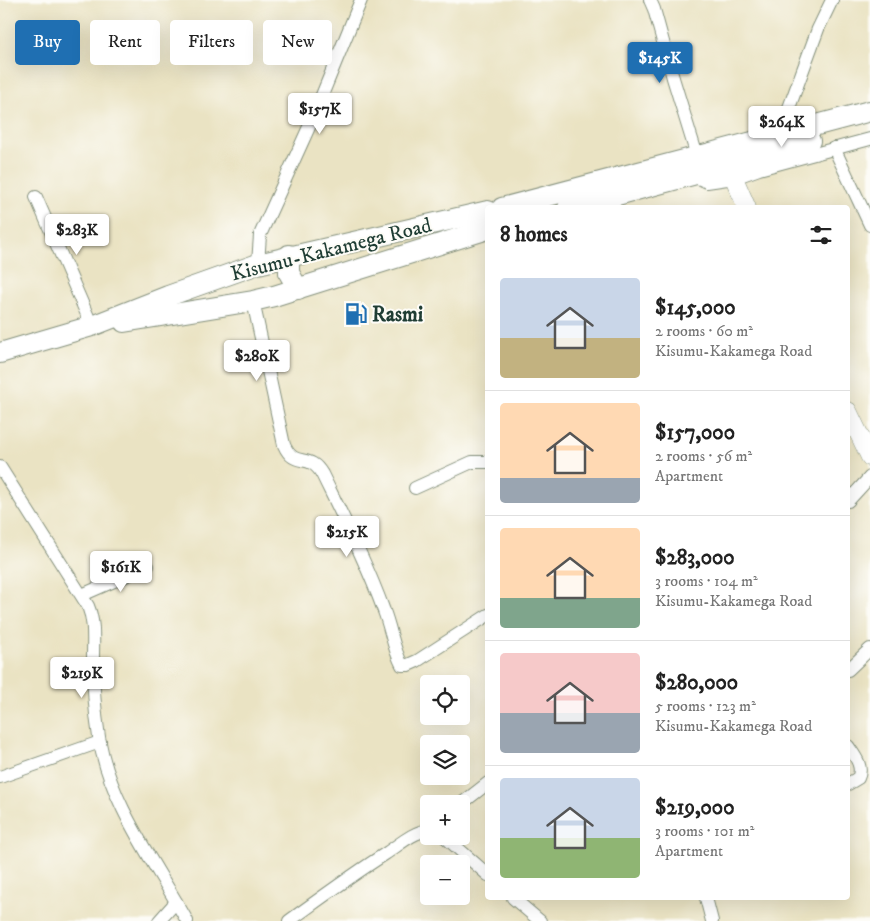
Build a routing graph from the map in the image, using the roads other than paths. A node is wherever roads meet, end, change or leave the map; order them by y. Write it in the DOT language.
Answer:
graph roads {
  1 [pos="362,0"];
  2 [pos="650,0"];
  3 [pos="832,0"];
  4 [pos="870,111"];
  5 [pos="870,125"];
  6 [pos="779,134"];
  7 [pos="870,139"];
  8 [pos="834,148"];
  9 [pos="695,166"];
  10 [pos="734,178"];
  11 [pos="36,197"];
  12 [pos="516,205"];
  13 [pos="577,205"];
  14 [pos="746,205"];
  15 [pos="485,212"];
  16 [pos="870,225"];
  17 [pos="485,230"];
  18 [pos="289,255"];
  19 [pos="258,264"];
  20 [pos="298,289"];
  21 [pos="254,301"];
  22 [pos="92,326"];
  23 [pos="0,353"];
  24 [pos="850,414"];
  25 [pos="869,452"];
  26 [pos="485,462"];
  27 [pos="0,467"];
  28 [pos="870,477"];
  29 [pos="415,488"];
  30 [pos="850,498"];
  31 [pos="148,566"];
  32 [pos="82,595"];
  33 [pos="485,617"];
  34 [pos="870,649"];
  35 [pos="850,668"];
  36 [pos="100,742"];
  37 [pos="850,749"];
  38 [pos="0,777"];
  39 [pos="850,783"];
  40 [pos="485,785"];
  41 [pos="470,797"];
  42 [pos="420,833"];
  43 [pos="454,845"];
  44 [pos="485,872"];
  45 [pos="515,900"];
  46 [pos="707,900"];
  47 [pos="176,902"];
  48 [pos="159,921"];
  49 [pos="187,921"];
  50 [pos="289,921"];
  51 [pos="540,921"];
  52 [pos="712,921"];
  1 -- 19 [label="street"];
  2 -- 9 [label="street"];
  3 -- 6 [label="street"];
  4 -- 6 [label="highway"];
  5 -- 9 [label="highway"];
  6 -- 9 [label="highway"];
  7 -- 8 [label="street"];
  8 -- 10 [label="street"];
  8 -- 16 [label="street"];
  9 -- 10 [label="street"];
  9 -- 12 [label="highway"];
  9 -- 13 [label="highway"];
  10 -- 14 [label="main road"];
  11 -- 22 [label="street"];
  15 -- 18 [label="highway, Kisumu-Kakamega Road"];
  17 -- 20 [label="highway, Kisumu-Kakamega Road"];
  18 -- 19 [label="highway, Kisumu-Kakamega Road"];
  18 -- 20 [label="highway"];
  19 -- 22 [label="highway, Kisumu-Kakamega Road"];
  20 -- 21 [label="highway, Kisumu-Kakamega Road"];
  21 -- 22 [label="highway, Kisumu-Kakamega Road"];
  21 -- 33 [label="street"];
  22 -- 23 [label="highway, Kisumu-Kakamega Road"];
  24 -- 25 [label="main road"];
  26 -- 29 [label="street"];
  27 -- 32 [label="street"];
  28 -- 30 [label="street"];
  31 -- 32 [label="street"];
  32 -- 36 [label="street"];
  34 -- 35 [label="street"];
  36 -- 38 [label="street"];
  36 -- 47 [label="street"];
  37 -- 39 [label="street"];
  40 -- 41 [label="street"];
  42 -- 50 [label="street"];
  43 -- 44 [label="street"];
  45 -- 51 [label="street"];
  46 -- 52 [label="street"];
  47 -- 48 [label="street"];
  47 -- 49 [label="street"];
}
